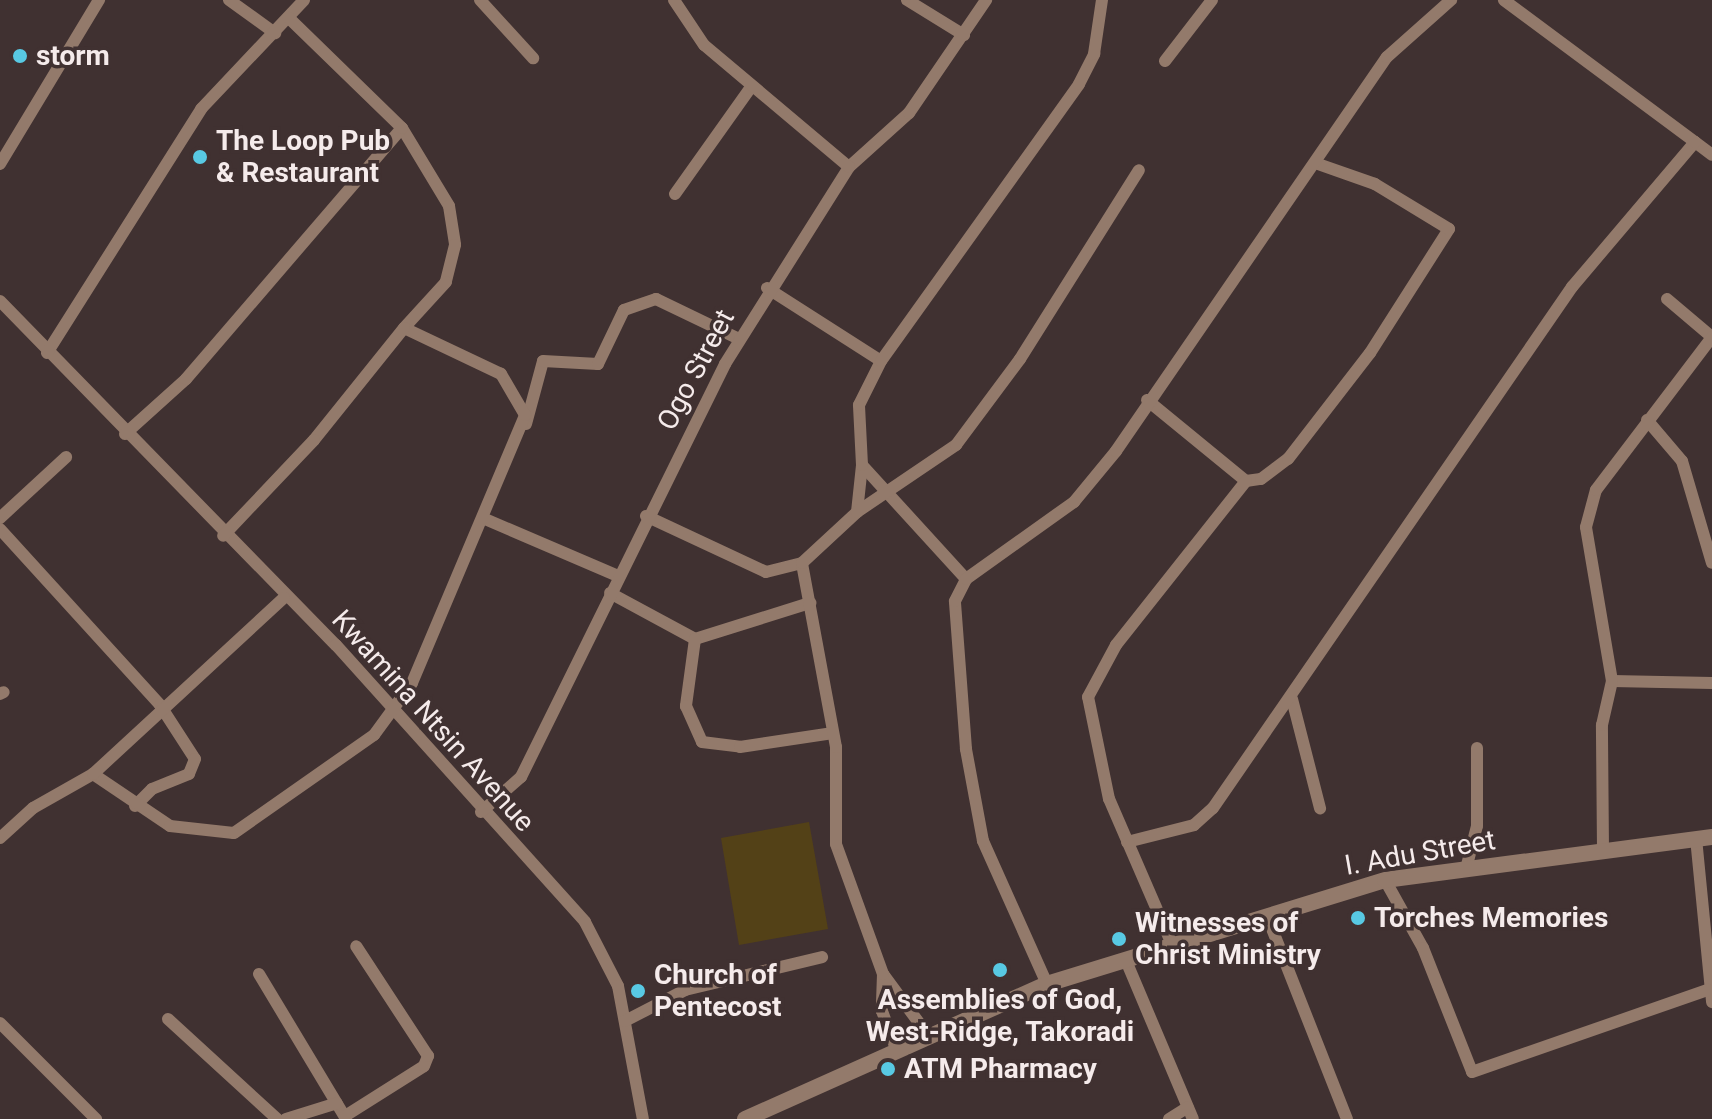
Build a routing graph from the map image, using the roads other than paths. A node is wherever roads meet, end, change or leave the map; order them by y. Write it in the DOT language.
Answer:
graph roads {
  1 [pos="99,0"];
  2 [pos="229,0"];
  3 [pos="304,0"];
  4 [pos="480,0"];
  5 [pos="674,0"];
  6 [pos="907,0"];
  7 [pos="986,0"];
  8 [pos="1102,0"];
  9 [pos="1212,0"];
  10 [pos="1451,0"];
  11 [pos="1504,0"];
  12 [pos="289,18"];
  13 [pos="275,33"];
  14 [pos="964,35"];
  15 [pos="533,58"];
  16 [pos="1165,61"];
  17 [pos="751,87"];
  18 [pos="402,128"];
  19 [pos="1695,142"];
  20 [pos="1712,155"];
  21 [pos="0,164"];
  22 [pos="1318,164"];
  23 [pos="849,167"];
  24 [pos="1139,170"];
  25 [pos="675,194"];
  26 [pos="767,288"];
  27 [pos="1667,299"];
  28 [pos="0,301"];
  29 [pos="404,328"];
  30 [pos="1712,337"];
  31 [pos="739,339"];
  32 [pos="47,353"];
  33 [pos="881,361"];
  34 [pos="1147,400"];
  35 [pos="1647,420"];
  36 [pos="526,424"];
  37 [pos="125,434"];
  38 [pos="66,457"];
  39 [pos="862,465"];
  40 [pos="1246,481"];
  41 [pos="889,493"];
  42 [pos="857,512"];
  43 [pos="646,516"];
  44 [pos="0,518"];
  45 [pos="485,519"];
  46 [pos="0,529"];
  47 [pos="223,536"];
  48 [pos="802,563"];
  49 [pos="1712,563"];
  50 [pos="618,576"];
  51 [pos="966,579"];
  52 [pos="610,593"];
  53 [pos="284,598"];
  54 [pos="810,603"];
  55 [pos="695,639"];
  56 [pos="1612,681"];
  57 [pos="1712,683"];
  58 [pos="1292,699"];
  59 [pos="160,705"];
  60 [pos="396,710"];
  61 [pos="833,733"];
  62 [pos="1477,748"];
  63 [pos="93,774"];
  64 [pos="135,806"];
  65 [pos="1320,808"];
  66 [pos="481,812"];
  67 [pos="1704,837"];
  68 [pos="0,838"];
  69 [pos="1127,842"];
  70 [pos="1603,850"];
  71 [pos="1466,869"];
  72 [pos="1385,880"];
  73 [pos="1267,916"];
  74 [pos="356,946"];
  75 [pos="1174,949"];
  76 [pos="822,957"];
  77 [pos="1127,963"];
  78 [pos="259,974"];
  79 [pos="883,974"];
  80 [pos="1047,984"];
  81 [pos="1710,996"];
  82 [pos="168,1019"];
  83 [pos="625,1021"];
  84 [pos="0,1023"];
  85 [pos="928,1035"];
  86 [pos="896,1049"];
  87 [pos="337,1103"];
  88 [pos="1190,1113"];
  89 [pos="346,1117"];
  90 [pos="96,1119"];
  91 [pos="277,1119"];
  92 [pos="286,1119"];
  93 [pos="643,1119"];
  94 [pos="745,1119"];
  95 [pos="1169,1119"];
  96 [pos="1347,1119"];
  1 -- 21 [label="street"];
  2 -- 13 [label="street"];
  3 -- 12 [label="street"];
  4 -- 15 [label="street"];
  5 -- 17 [label="street"];
  6 -- 14 [label="street"];
  7 -- 14 [label="street, Ogo Street"];
  8 -- 33 [label="street"];
  9 -- 16 [label="street"];
  10 -- 22 [label="street"];
  11 -- 19 [label="street"];
  12 -- 13 [label="street"];
  12 -- 18 [label="street"];
  13 -- 32 [label="street"];
  14 -- 23 [label="street, Ogo Street"];
  17 -- 23 [label="street"];
  17 -- 25 [label="street"];
  18 -- 29 [label="street"];
  18 -- 37 [label="street"];
  19 -- 20 [label="street"];
  19 -- 58 [label="street"];
  22 -- 34 [label="street"];
  22 -- 40 [label="street"];
  23 -- 26 [label="street, Ogo Street"];
  24 -- 41 [label="street"];
  26 -- 31 [label="street, Ogo Street"];
  26 -- 33 [label="street"];
  27 -- 30 [label="street"];
  28 -- 32 [label="street, Kwamina Ntsin Avenue"];
  29 -- 36 [label="street"];
  29 -- 47 [label="street"];
  30 -- 35 [label="street"];
  31 -- 36 [label="street"];
  31 -- 43 [label="street, Ogo Street"];
  32 -- 37 [label="street, Kwamina Ntsin Avenue"];
  33 -- 39 [label="street"];
  34 -- 40 [label="street"];
  34 -- 51 [label="street"];
  35 -- 49 [label="street"];
  35 -- 56 [label="street"];
  36 -- 45 [label="street"];
  37 -- 47 [label="street, Kwamina Ntsin Avenue"];
  38 -- 44 [label="street"];
  39 -- 41 [label="street"];
  39 -- 42 [label="street"];
  40 -- 69 [label="street"];
  41 -- 42 [label="street"];
  41 -- 51 [label="street"];
  42 -- 48 [label="street"];
  43 -- 48 [label="street"];
  43 -- 50 [label="street, Ogo Street"];
  45 -- 50 [label="street"];
  45 -- 60 [label="street"];
  46 -- 59 [label="street"];
  47 -- 53 [label="street, Kwamina Ntsin Avenue"];
  48 -- 54 [label="street"];
  50 -- 52 [label="street, Ogo Street"];
  51 -- 80 [label="street"];
  52 -- 55 [label="street"];
  52 -- 66 [label="street, Ogo Street"];
  53 -- 59 [label="street"];
  53 -- 60 [label="street, Kwamina Ntsin Avenue"];
  54 -- 55 [label="street"];
  54 -- 61 [label="street"];
  55 -- 61 [label="street"];
  56 -- 57 [label="street"];
  56 -- 70 [label="street"];
  58 -- 65 [label="street"];
  58 -- 69 [label="street"];
  59 -- 63 [label="street"];
  59 -- 64 [label="street"];
  60 -- 64 [label="street"];
  60 -- 66 [label="street, Kwamina Ntsin Avenue"];
  61 -- 79 [label="street"];
  62 -- 71 [label="street"];
  63 -- 64 [label="street"];
  63 -- 68 [label="street"];
  66 -- 83 [label="street, Kwamina Ntsin Avenue"];
  67 -- 70 [label="street, I. Adu Street"];
  67 -- 81 [label="street"];
  69 -- 75 [label="street"];
  70 -- 71 [label="street, I. Adu Street"];
  71 -- 72 [label="street, I. Adu Street"];
  72 -- 73 [label="street, I. Adu Street"];
  72 -- 81 [label="street"];
  73 -- 75 [label="street, I. Adu Street"];
  73 -- 96 [label="street"];
  74 -- 89 [label="street"];
  75 -- 77 [label="street, I. Adu Street"];
  76 -- 83 [label="street"];
  77 -- 80 [label="street, I. Adu Street"];
  77 -- 88 [label="street"];
  78 -- 87 [label="street"];
  79 -- 85 [label="street"];
  79 -- 86 [label="street"];
  80 -- 85 [label="street, I. Adu Street"];
  82 -- 91 [label="street"];
  83 -- 93 [label="street, Kwamina Ntsin Avenue"];
  84 -- 90 [label="street"];
  85 -- 86 [label="street, I. Adu Street"];
  86 -- 94 [label="street, I. Adu Street"];
  87 -- 89 [label="street"];
  87 -- 92 [label="street"];
  88 -- 95 [label="street"];
}
